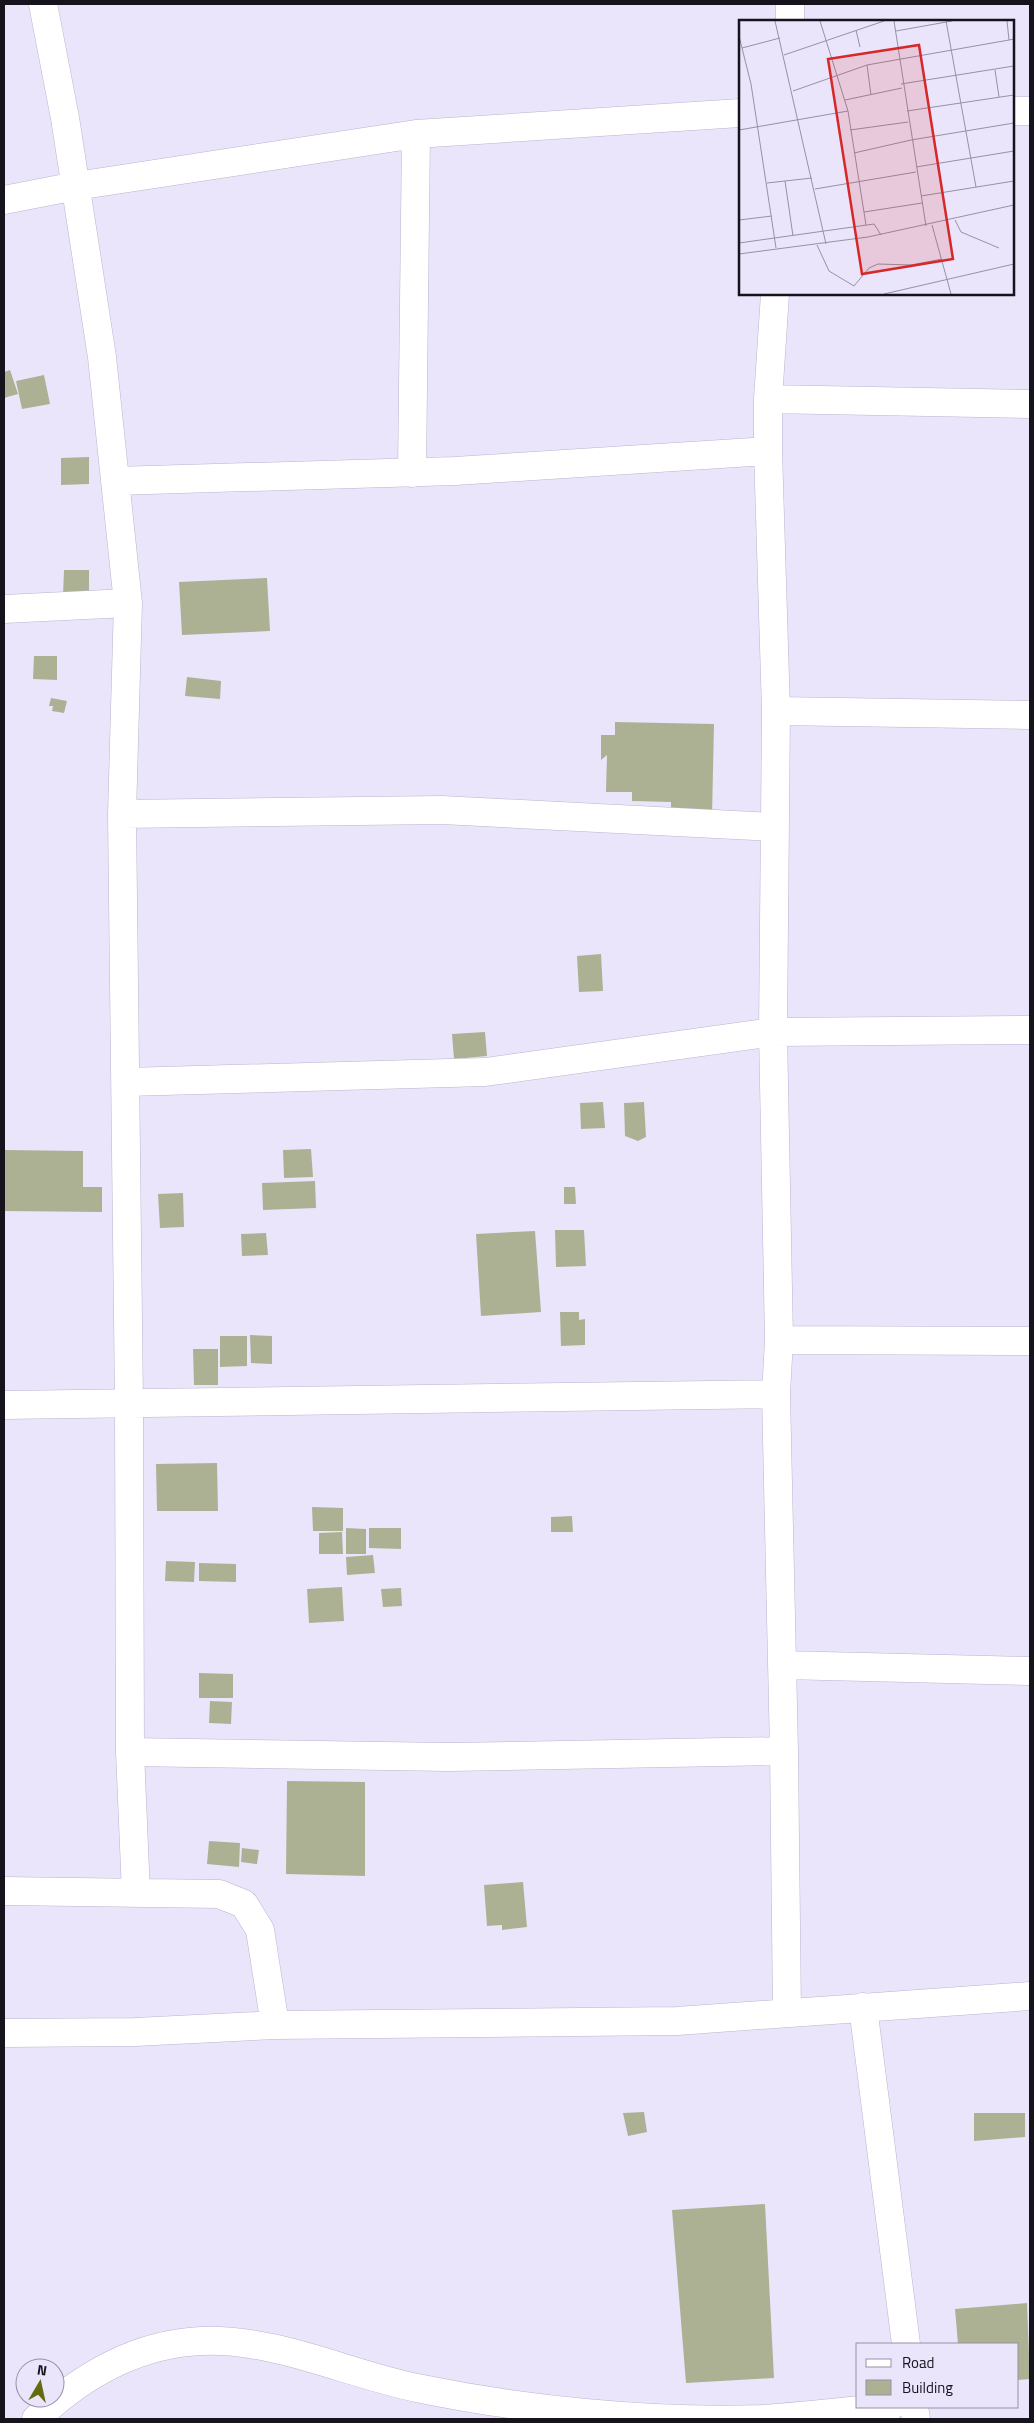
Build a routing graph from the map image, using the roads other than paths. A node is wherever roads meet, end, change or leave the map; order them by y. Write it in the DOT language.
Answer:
graph roads {
  1 [pos="43,4"];
  2 [pos="790,4"];
  3 [pos="790,20"];
  4 [pos="1014,111"];
  5 [pos="1030,111"];
  6 [pos="739,113"];
  7 [pos="416,134"];
  8 [pos="76,186"];
  9 [pos="4,200"];
  10 [pos="775,295"];
  11 [pos="768,399"];
  12 [pos="1030,404"];
  13 [pos="768,451"];
  14 [pos="412,473"];
  15 [pos="115,482"];
  16 [pos="128,603"];
  17 [pos="4,609"];
  18 [pos="776,711"];
  19 [pos="1030,715"];
  20 [pos="122,814"];
  21 [pos="773,827"];
  22 [pos="1030,1030"];
  23 [pos="773,1032"];
  24 [pos="126,1082"];
  25 [pos="779,1340"];
  26 [pos="1030,1341"];
  27 [pos="776,1394"];
  28 [pos="129,1404"];
  29 [pos="4,1405"];
  30 [pos="783,1665"];
  31 [pos="1030,1671"];
  32 [pos="784,1751"];
  33 [pos="130,1752"];
  34 [pos="4,1891"];
  35 [pos="136,1893"];
  36 [pos="1030,1996"];
  37 [pos="862,2007"];
  38 [pos="787,2013"];
  39 [pos="275,2025"];
  40 [pos="4,2033"];
  41 [pos="906,2343"];
  42 [pos="879,2408"];
  43 [pos="36,2419"];
  1 -- 8 [label="street"];
  2 -- 3 [label="street"];
  4 -- 5 [label="street"];
  6 -- 7 [label="street"];
  7 -- 8 [label="street"];
  7 -- 14 [label="street"];
  8 -- 9 [label="street"];
  8 -- 15 [label="street"];
  10 -- 11 [label="street"];
  11 -- 12 [label="street"];
  11 -- 13 [label="street"];
  13 -- 14 [label="street"];
  13 -- 18 [label="street"];
  14 -- 15 [label="street"];
  15 -- 16 [label="street"];
  16 -- 17 [label="street"];
  16 -- 20 [label="street"];
  18 -- 19 [label="street"];
  18 -- 21 [label="street"];
  20 -- 21 [label="street"];
  20 -- 24 [label="street"];
  21 -- 23 [label="street"];
  22 -- 23 [label="street"];
  23 -- 24 [label="street"];
  23 -- 25 [label="street"];
  24 -- 28 [label="street"];
  25 -- 26 [label="street"];
  25 -- 27 [label="street"];
  27 -- 28 [label="street"];
  27 -- 30 [label="street"];
  28 -- 29 [label="street"];
  28 -- 33 [label="street"];
  30 -- 31 [label="street"];
  30 -- 32 [label="street"];
  32 -- 33 [label="street"];
  32 -- 38 [label="street"];
  33 -- 35 [label="street"];
  34 -- 35 [label="street"];
  35 -- 39 [label="street"];
  36 -- 37 [label="street"];
  37 -- 38 [label="street"];
  37 -- 41 [label="street"];
  38 -- 39 [label="street"];
  39 -- 40 [label="street"];
  42 -- 43 [label="street"];
}
